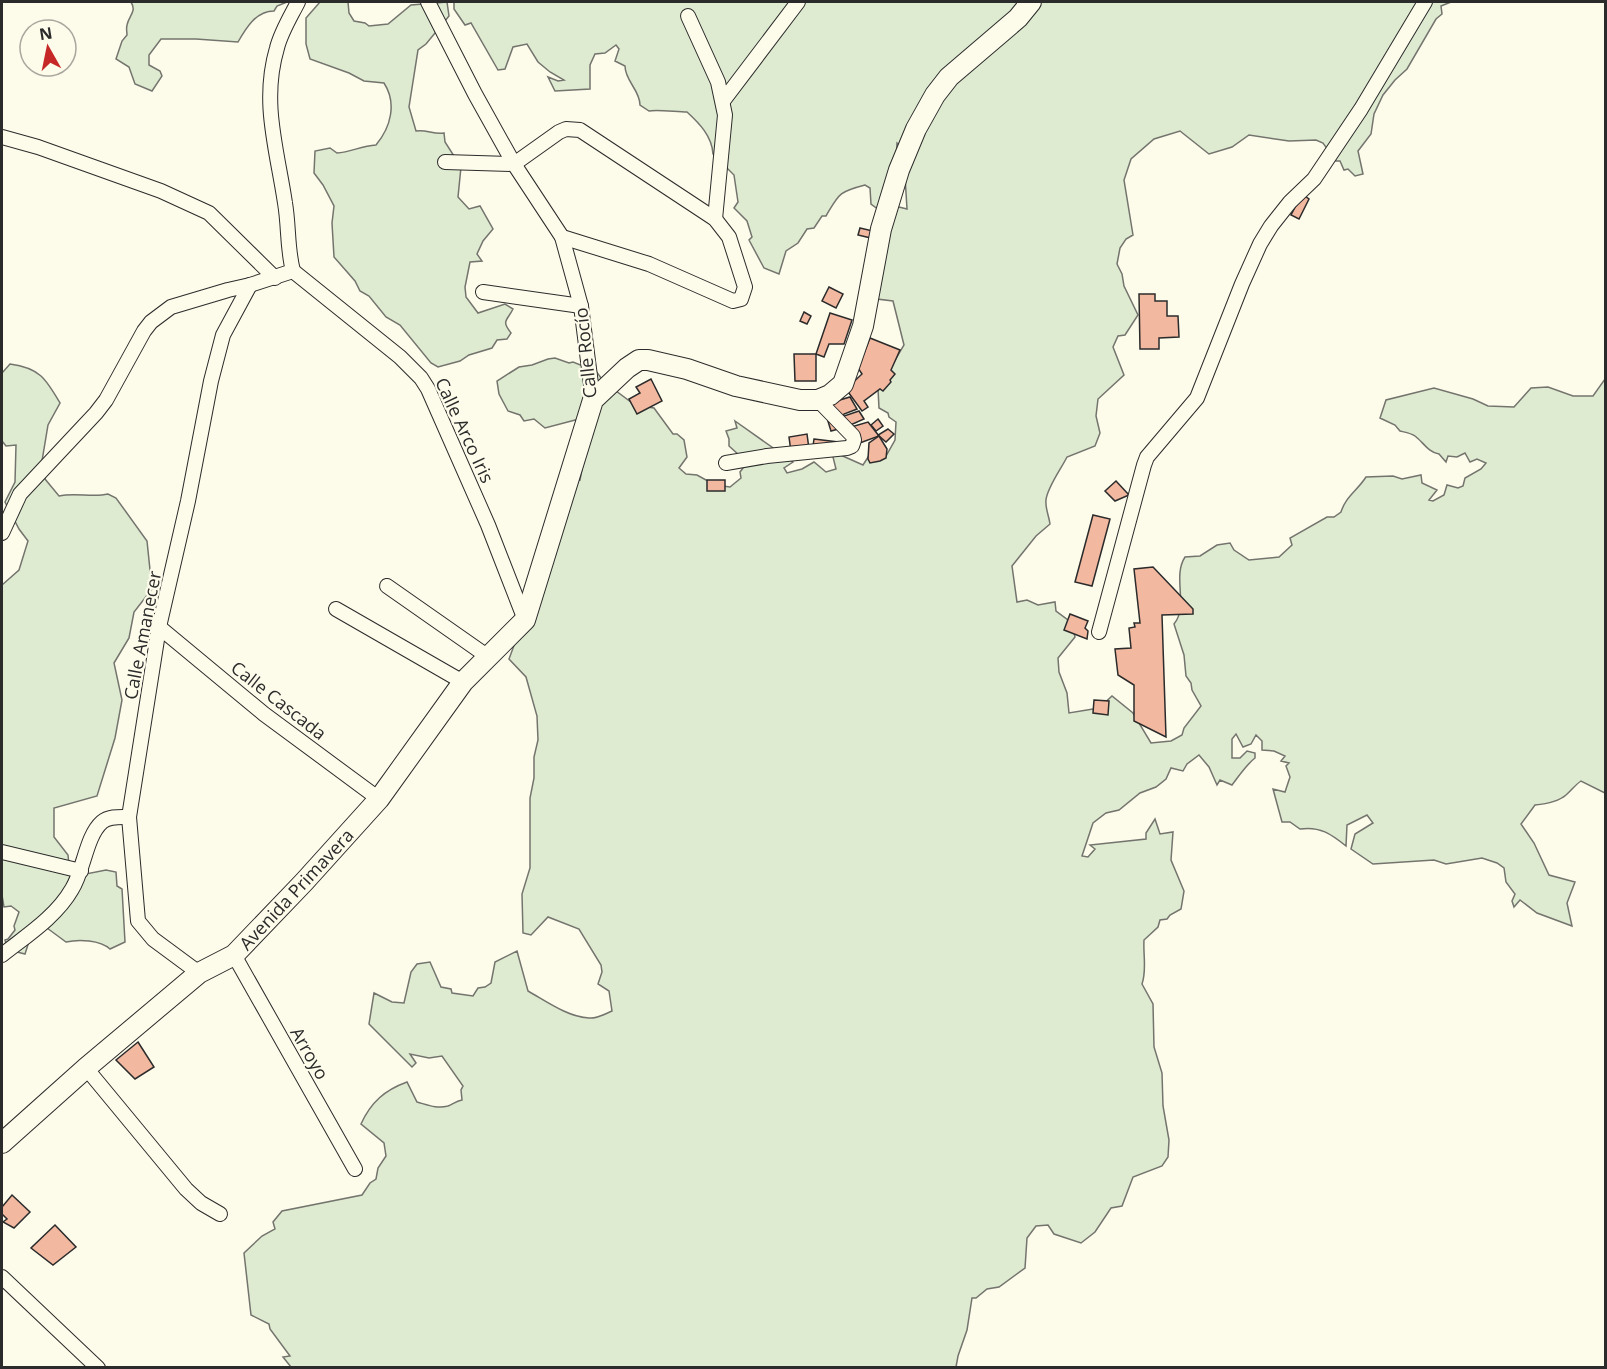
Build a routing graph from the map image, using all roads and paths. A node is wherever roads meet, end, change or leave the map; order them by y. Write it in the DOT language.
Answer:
graph roads {
  1 [pos="297,2"];
  2 [pos="428,2"];
  3 [pos="798,2"];
  4 [pos="1031,2"];
  5 [pos="1425,2"];
  6 [pos="687,16"];
  7 [pos="723,101"];
  8 [pos="2,137"];
  9 [pos="445,162"];
  10 [pos="514,164"];
  11 [pos="715,219"];
  12 [pos="562,237"];
  13 [pos="293,271"];
  14 [pos="275,278"];
  15 [pos="250,285"];
  16 [pos="483,292"];
  17 [pos="581,306"];
  18 [pos="593,400"];
  19 [pos="818,400"];
  20 [pos="726,463"];
  21 [pos="2,533"];
  22 [pos="387,586"];
  23 [pos="336,609"];
  24 [pos="525,620"];
  25 [pos="159,627"];
  26 [pos="1099,632"];
  27 [pos="487,656"];
  28 [pos="463,682"];
  29 [pos="379,799"];
  30 [pos="129,817"];
  31 [pos="2,852"];
  32 [pos="81,871"];
  33 [pos="234,955"];
  34 [pos="2,956"];
  35 [pos="199,973"];
  36 [pos="86,1068"];
  37 [pos="2,1143"];
  38 [pos="355,1169"];
  39 [pos="220,1214"];
  40 [pos="2,1277"];
  41 [pos="98,1368"];
  1 -- 13 [label="street"];
  2 -- 10 [label="street, Calle Rocío"];
  3 -- 7 [label="street"];
  4 -- 19 [label="street"];
  5 -- 26 [label="street"];
  6 -- 7 [label="street"];
  7 -- 11 [label="street"];
  8 -- 14 [label="street"];
  9 -- 10 [label="street"];
  10 -- 11 [label="street"];
  10 -- 12 [label="street, Calle Rocío"];
  11 -- 12 [label="street"];
  12 -- 17 [label="street, Calle Rocío"];
  13 -- 14 [label="street"];
  13 -- 24 [label="street, Calle Arco Iris"];
  14 -- 15 [label="street"];
  15 -- 21 [label="street"];
  15 -- 25 [label="street, Calle Amanecer"];
  16 -- 17 [label="street"];
  17 -- 18 [label="street, Calle Rocío"];
  18 -- 19 [label="street"];
  18 -- 24 [label="street, Calle Rocío"];
  19 -- 20 [label="street"];
  22 -- 27 [label="street"];
  23 -- 28 [label="street"];
  24 -- 27 [label="street, Avenida Primavera"];
  25 -- 29 [label="street, Calle Cascada"];
  25 -- 30 [label="street, Calle Amanecer"];
  27 -- 28 [label="street, Avenida Primavera"];
  28 -- 29 [label="street, Avenida Primavera"];
  29 -- 33 [label="street, Avenida Primavera"];
  30 -- 32 [label="street"];
  30 -- 35 [label="street, Calle Amanecer"];
  31 -- 32 [label="street"];
  32 -- 34 [label="street"];
  33 -- 35 [label="street, Avenida Primavera"];
  33 -- 38 [label="street, Arroyo"];
  35 -- 36 [label="street, Avenida Primavera"];
  36 -- 37 [label="street, Avenida Primavera"];
  36 -- 39 [label="street"];
  40 -- 41 [label="street"];
}
